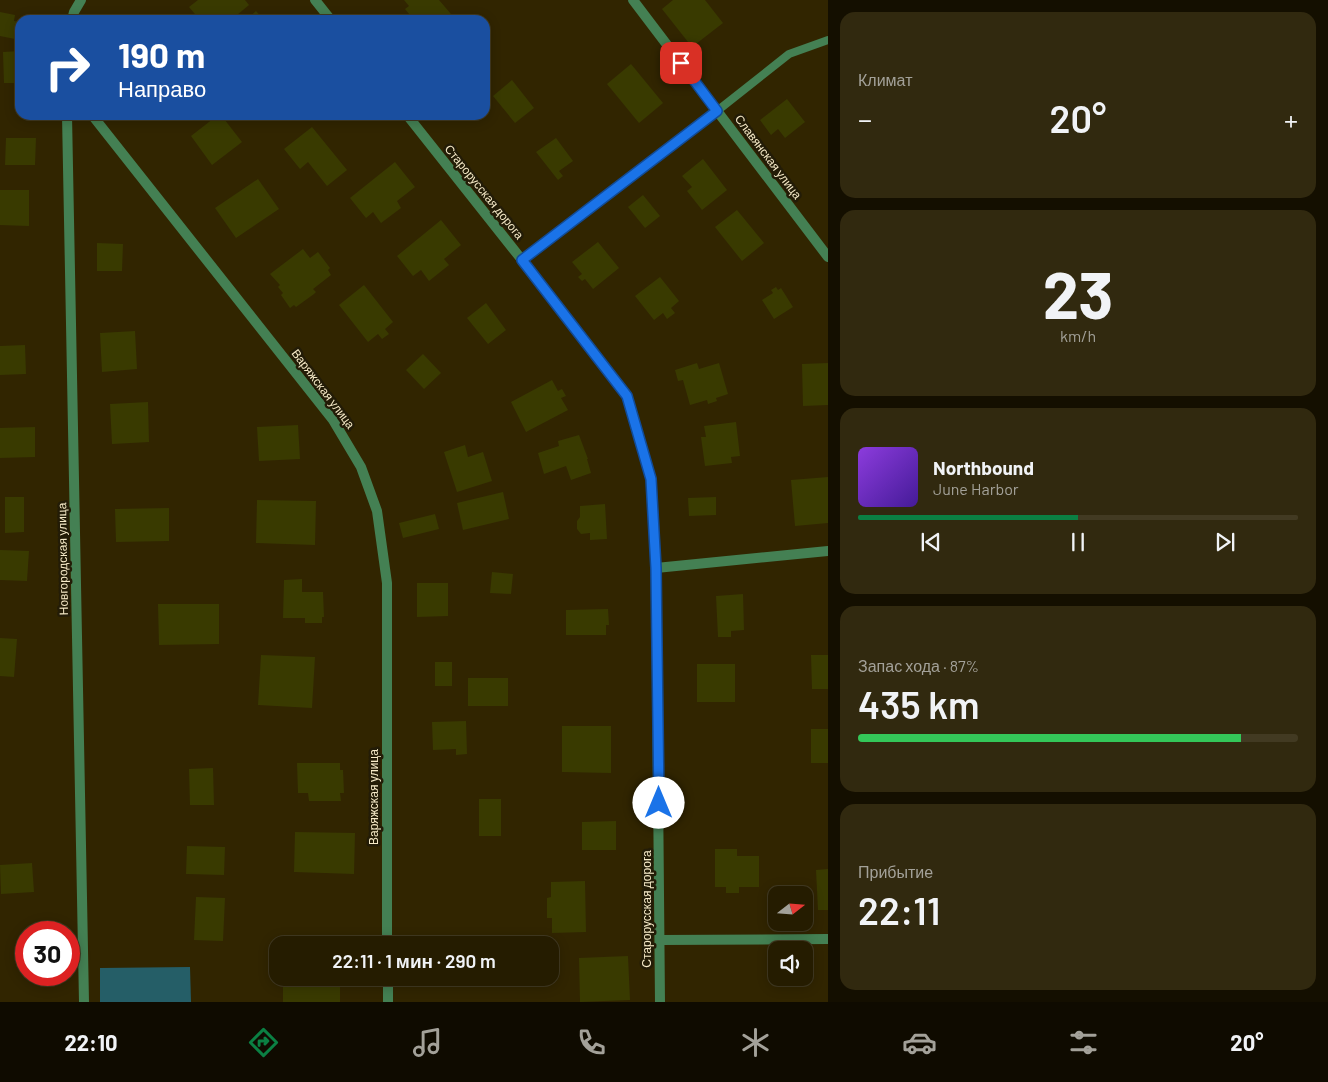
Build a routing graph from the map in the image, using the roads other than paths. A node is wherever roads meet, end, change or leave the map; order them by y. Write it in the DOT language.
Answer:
graph roads {
  1 [pos="81,0"];
  2 [pos="315,0"];
  3 [pos="633,0"];
  4 [pos="73,15"];
  5 [pos="327,15"];
  6 [pos="828,40"];
  7 [pos="717,111"];
  8 [pos="67,120"];
  9 [pos="96,120"];
  10 [pos="411,120"];
  11 [pos="828,257"];
  12 [pos="522,260"];
  13 [pos="828,551"];
  14 [pos="656,568"];
  15 [pos="387,936"];
  16 [pos="828,938"];
  17 [pos="660,940"];
  18 [pos="388,986"];
  19 [pos="84,1002"];
  20 [pos="388,1002"];
  21 [pos="660,1002"];
  1 -- 4 [label="street"];
  2 -- 5 [label="street"];
  3 -- 7 [label="street, Славянская улица"];
  6 -- 7 [label="lane"];
  7 -- 11 [label="street, Славянская улица"];
  7 -- 12 [label="street"];
  8 -- 19 [label="street, Новгородская улица"];
  9 -- 15 [label="street, Варяжская улица"];
  10 -- 12 [label="street, Старорусская дорога"];
  12 -- 14 [label="street, Старорусская дорога"];
  13 -- 14 [label="street"];
  14 -- 17 [label="street, Старорусская дорога"];
  16 -- 17 [label="street"];
  17 -- 21 [label="street, Старорусская дорога"];
  18 -- 20 [label="street"];
}
